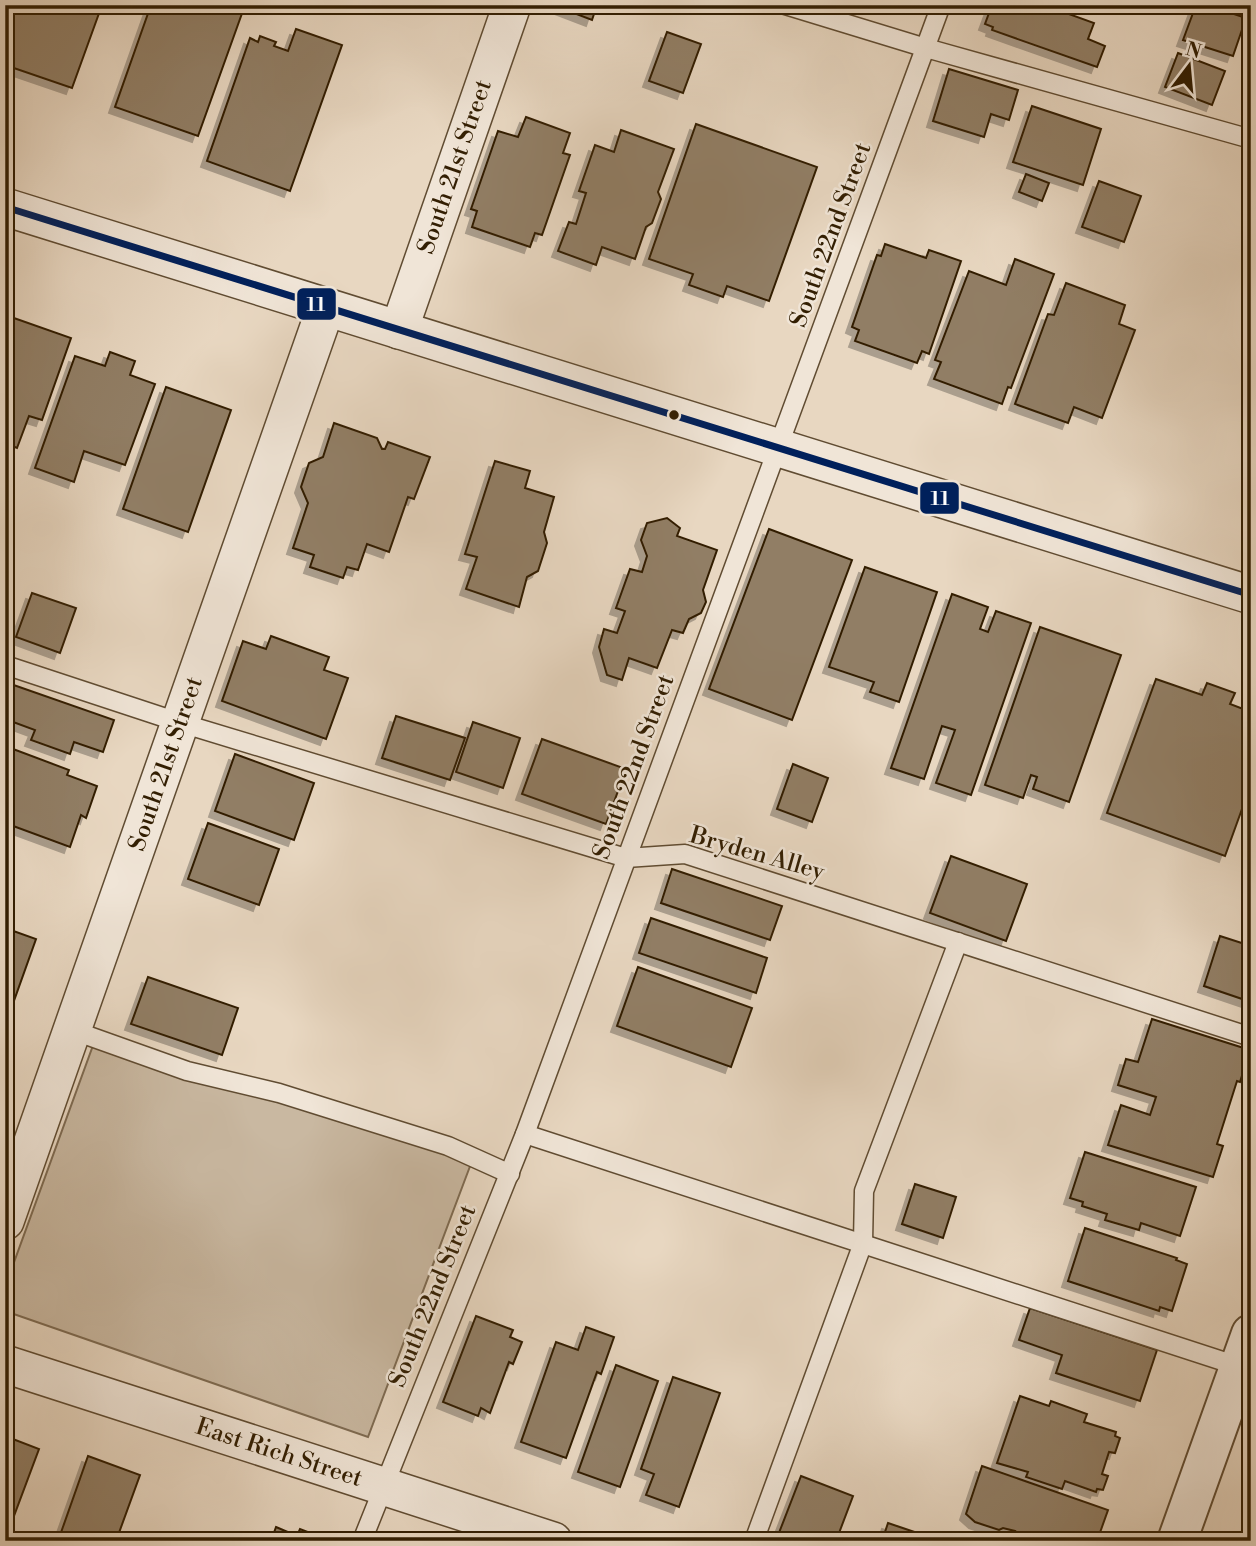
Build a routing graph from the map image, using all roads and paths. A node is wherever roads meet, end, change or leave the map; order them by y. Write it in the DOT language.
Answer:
graph roads {
  1 [pos="512,5"];
  2 [pos="785,5"];
  3 [pos="942,5"];
  4 [pos="926,48"];
  5 [pos="1251,139"];
  6 [pos="5,206"];
  7 [pos="326,307"];
  8 [pos="399,330"];
  9 [pos="778,447"];
  10 [pos="1251,595"];
  11 [pos="5,665"];
  12 [pos="181,723"];
  13 [pos="626,858"];
  14 [pos="958,942"];
  15 [pos="72,1030"];
  16 [pos="1251,1037"];
  17 [pos="525,1134"];
  18 [pos="510,1174"];
  19 [pos="5,1221"];
  20 [pos="863,1243"];
  21 [pos="1247,1357"];
  22 [pos="5,1364"];
  23 [pos="382,1486"];
  24 [pos="362,1541"];
  25 [pos="553,1541"];
  26 [pos="754,1541"];
  27 [pos="1177,1541"];
  1 -- 8 [label="street, South 21st Street"];
  2 -- 4 [label="lane"];
  3 -- 4 [label="lane, South 22nd Street"];
  4 -- 5 [label="lane"];
  4 -- 9 [label="lane, South 22nd Street"];
  6 -- 7 [label="street"];
  7 -- 8 [label="street"];
  7 -- 12 [label="street, South 21st Street"];
  8 -- 9 [label="street"];
  9 -- 10 [label="street"];
  9 -- 13 [label="lane, South 22nd Street"];
  11 -- 12 [label="lane, Bryden Alley"];
  12 -- 13 [label="lane, Bryden Alley"];
  12 -- 15 [label="street, South 21st Street"];
  13 -- 14 [label="lane, Bryden Alley"];
  13 -- 17 [label="lane, South 22nd Street"];
  14 -- 16 [label="lane, Bryden Alley"];
  14 -- 20 [label="lane"];
  15 -- 18 [label="lane"];
  15 -- 19 [label="street, South 21st Street"];
  17 -- 18 [label="lane, South 22nd Street"];
  17 -- 20 [label="lane"];
  18 -- 23 [label="lane, South 22nd Street"];
  20 -- 21 [label="lane"];
  20 -- 26 [label="lane"];
  21 -- 27 [label="street"];
  22 -- 23 [label="street, East Rich Street"];
  23 -- 24 [label="lane, South 22nd Street"];
  23 -- 25 [label="street, East Rich Street"];
}
